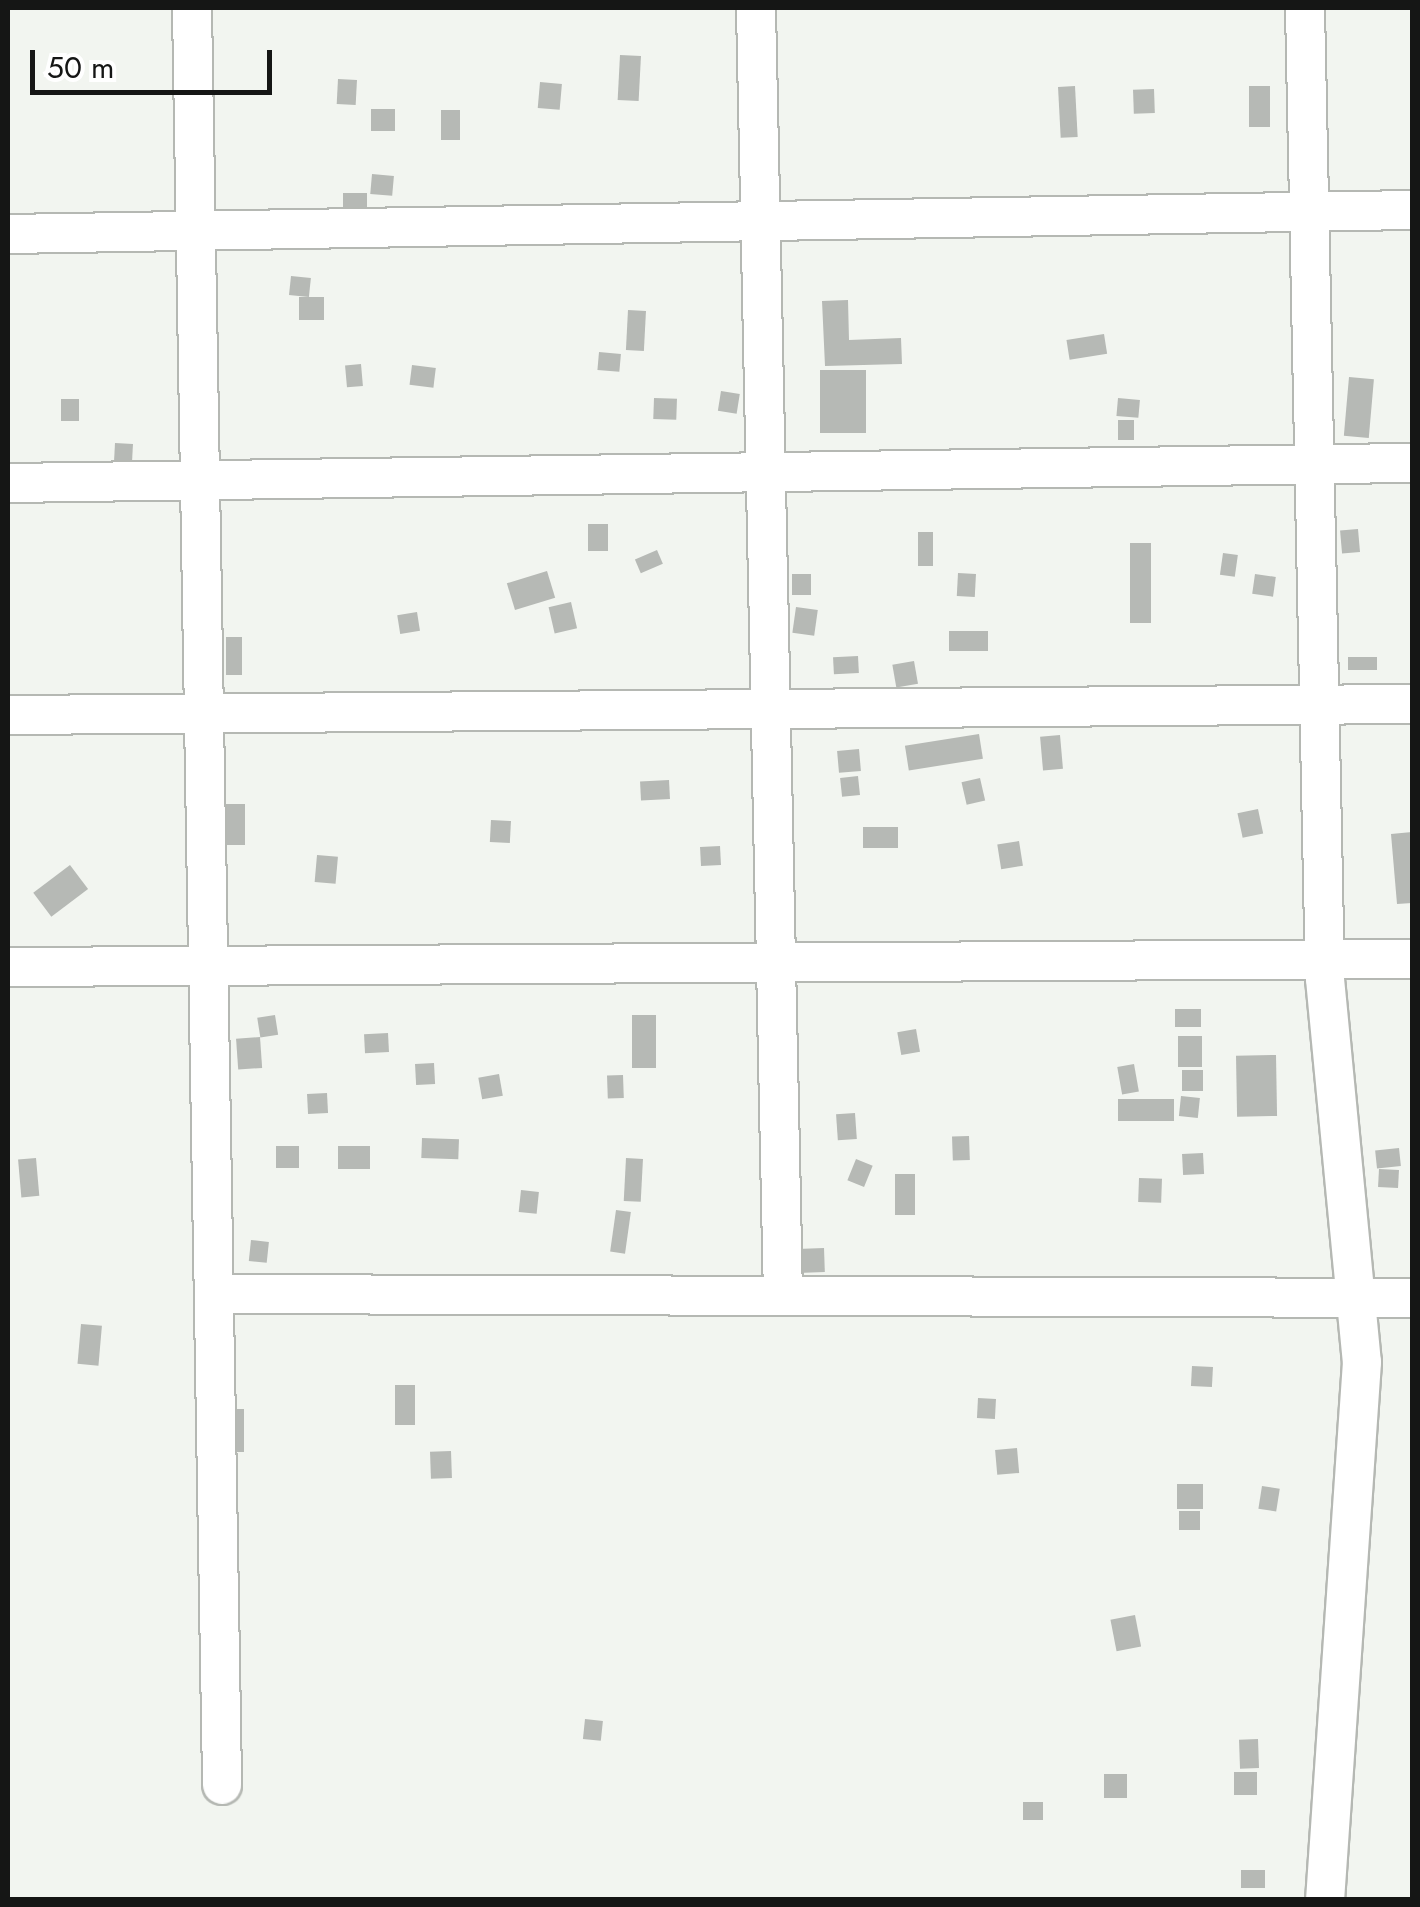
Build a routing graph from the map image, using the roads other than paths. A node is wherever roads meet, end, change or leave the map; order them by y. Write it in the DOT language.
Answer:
graph roads {
  1 [pos="192,8"];
  2 [pos="756,8"];
  3 [pos="1305,8"];
  4 [pos="1412,210"];
  5 [pos="1309,211"];
  6 [pos="760,221"];
  7 [pos="198,231"];
  8 [pos="8,234"];
  9 [pos="1412,463"];
  10 [pos="766,468"];
  11 [pos="1314,468"];
  12 [pos="204,479"];
  13 [pos="8,483"];
  14 [pos="1320,704"];
  15 [pos="1412,704"];
  16 [pos="771,712"];
  17 [pos="8,715"];
  18 [pos="210,720"];
  19 [pos="1325,958"];
  20 [pos="1412,958"];
  21 [pos="776,962"];
  22 [pos="212,966"];
  23 [pos="8,967"];
  24 [pos="216,1294"];
  25 [pos="782,1296"];
  26 [pos="1356,1298"];
  27 [pos="1412,1298"];
  28 [pos="222,1785"];
  29 [pos="1325,1900"];
  1 -- 7 [label="street"];
  2 -- 6 [label="street"];
  3 -- 5 [label="street"];
  4 -- 5 [label="street"];
  5 -- 6 [label="street"];
  5 -- 11 [label="street"];
  6 -- 7 [label="street"];
  6 -- 10 [label="street"];
  7 -- 8 [label="street"];
  7 -- 12 [label="street"];
  9 -- 11 [label="street"];
  10 -- 11 [label="street"];
  10 -- 12 [label="street"];
  10 -- 16 [label="street"];
  11 -- 14 [label="street"];
  12 -- 13 [label="street"];
  12 -- 18 [label="street"];
  14 -- 15 [label="street"];
  14 -- 16 [label="street"];
  14 -- 19 [label="street"];
  16 -- 18 [label="street"];
  16 -- 21 [label="street"];
  17 -- 18 [label="street"];
  18 -- 22 [label="street"];
  19 -- 20 [label="street"];
  19 -- 21 [label="street"];
  19 -- 26 [label="street"];
  21 -- 22 [label="street"];
  21 -- 25 [label="street"];
  22 -- 23 [label="street"];
  22 -- 24 [label="street"];
  24 -- 25 [label="street"];
  24 -- 28 [label="street"];
  25 -- 26 [label="street"];
  26 -- 27 [label="street"];
  26 -- 29 [label="street"];
}
